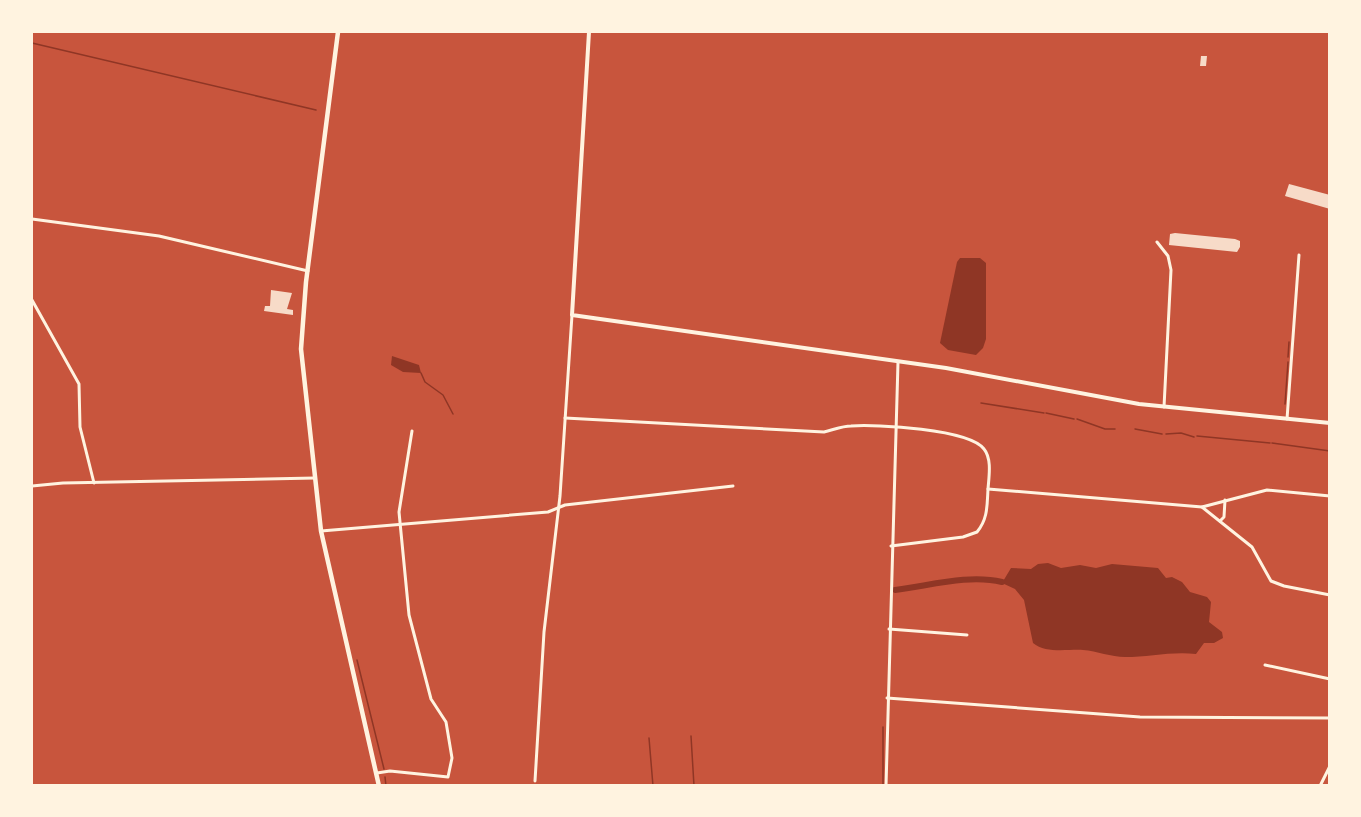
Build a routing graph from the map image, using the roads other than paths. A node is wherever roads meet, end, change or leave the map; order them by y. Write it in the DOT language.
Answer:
graph roads {
  1 [pos="338,32"];
  2 [pos="589,32"];
  3 [pos="32,219"];
  4 [pos="1157,242"];
  5 [pos="1299,255"];
  6 [pos="308,271"];
  7 [pos="32,300"];
  8 [pos="572,315"];
  9 [pos="898,361"];
  10 [pos="1164,407"];
  11 [pos="565,418"];
  12 [pos="1287,419"];
  13 [pos="1329,423"];
  14 [pos="895,425"];
  15 [pos="412,431"];
  16 [pos="315,478"];
  17 [pos="94,483"];
  18 [pos="32,486"];
  19 [pos="733,486"];
  20 [pos="988,489"];
  21 [pos="1329,496"];
  22 [pos="1225,500"];
  23 [pos="1202,507"];
  24 [pos="558,508"];
  25 [pos="1220,521"];
  26 [pos="400,523"];
  27 [pos="321,531"];
  28 [pos="891,546"];
  29 [pos="1329,595"];
  30 [pos="889,629"];
  31 [pos="967,635"];
  32 [pos="1265,666"];
  33 [pos="1329,679"];
  34 [pos="887,698"];
  35 [pos="1329,718"];
  36 [pos="1329,766"];
  37 [pos="377,773"];
  38 [pos="535,781"];
  39 [pos="379,786"];
  40 [pos="886,786"];
  41 [pos="1320,786"];
  1 -- 6 [label="main road"];
  2 -- 8 [label="street"];
  3 -- 6 [label="street"];
  4 -- 10 [label="street"];
  5 -- 12 [label="street"];
  6 -- 16 [label="main road"];
  7 -- 17 [label="street"];
  8 -- 9 [label="street"];
  8 -- 11 [label="street"];
  9 -- 10 [label="street"];
  9 -- 14 [label="street"];
  10 -- 12 [label="street"];
  11 -- 14 [label="street"];
  11 -- 24 [label="street"];
  12 -- 13 [label="street"];
  14 -- 20 [label="street"];
  14 -- 28 [label="street"];
  15 -- 26 [label="street"];
  16 -- 17 [label="street"];
  16 -- 27 [label="main road"];
  17 -- 18 [label="street"];
  19 -- 24 [label="street"];
  20 -- 23 [label="street"];
  20 -- 28 [label="street"];
  21 -- 22 [label="street"];
  22 -- 23 [label="street"];
  22 -- 25 [label="street"];
  23 -- 25 [label="street"];
  24 -- 26 [label="street"];
  24 -- 38 [label="street"];
  25 -- 29 [label="street"];
  26 -- 27 [label="street"];
  26 -- 37 [label="street"];
  27 -- 37 [label="main road"];
  28 -- 30 [label="street"];
  30 -- 31 [label="street"];
  30 -- 34 [label="street"];
  32 -- 33 [label="street"];
  34 -- 35 [label="street"];
  34 -- 40 [label="street"];
  36 -- 41 [label="street"];
  37 -- 39 [label="main road"];
}
